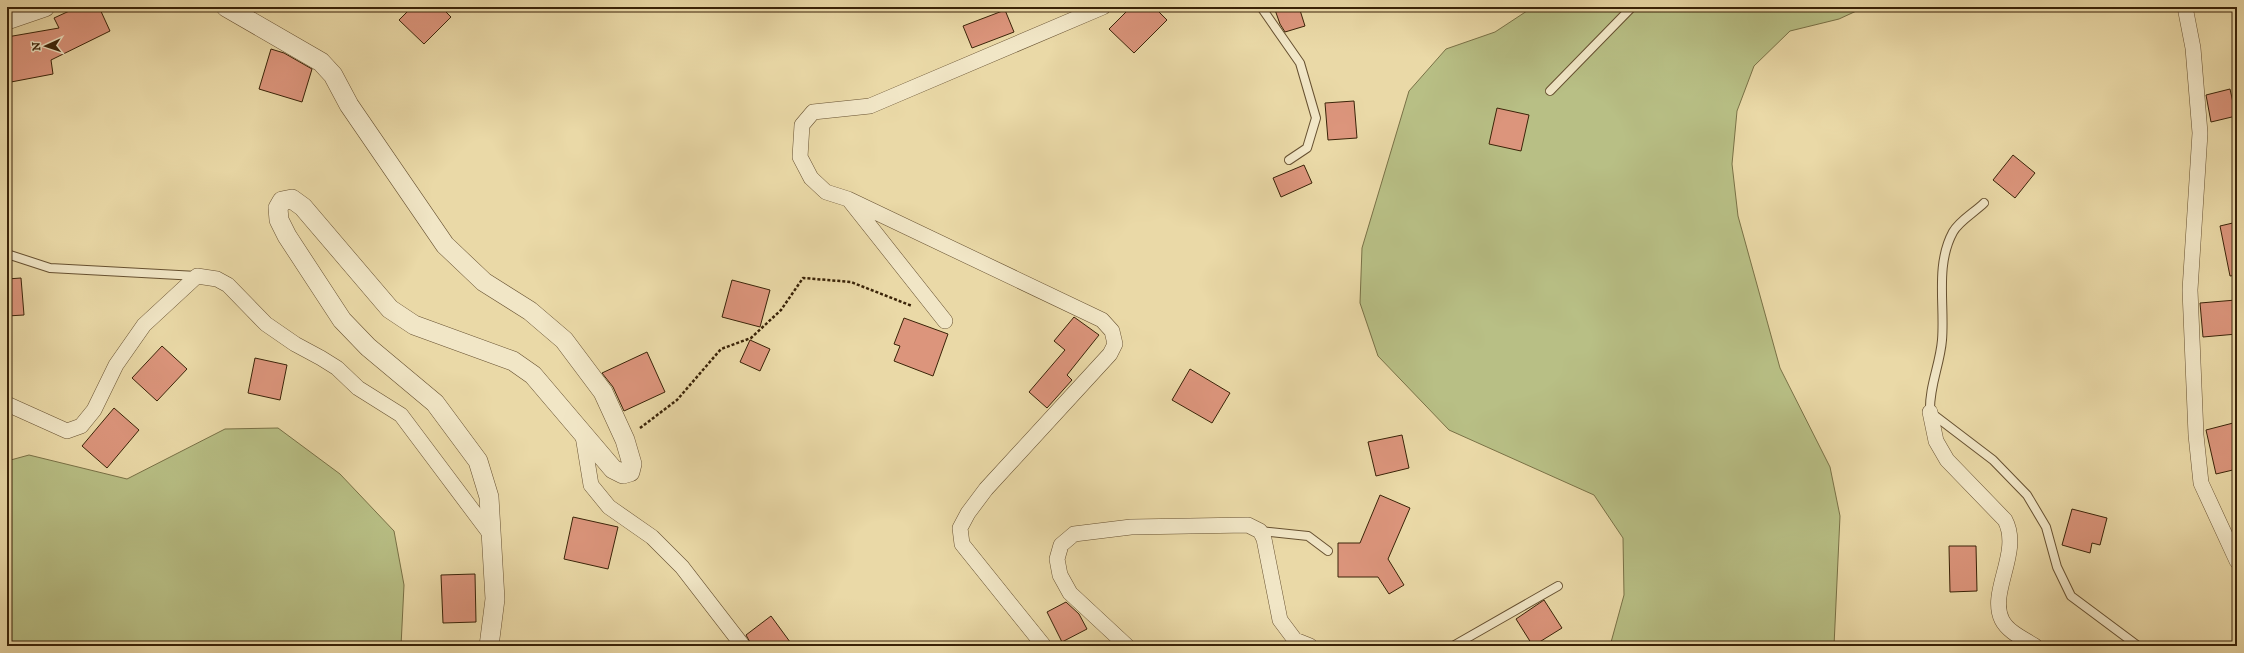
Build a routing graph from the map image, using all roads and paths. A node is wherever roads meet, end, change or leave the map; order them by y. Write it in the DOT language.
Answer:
graph roads {
  1 [pos="44,7"];
  2 [pos="226,7"];
  3 [pos="1103,7"];
  4 [pos="1261,7"];
  5 [pos="1632,7"];
  6 [pos="2185,7"];
  7 [pos="7,20"];
  8 [pos="1550,91"];
  9 [pos="1290,160"];
  10 [pos="848,199"];
  11 [pos="1984,203"];
  12 [pos="7,254"];
  13 [pos="197,276"];
  14 [pos="919,309"];
  15 [pos="945,321"];
  16 [pos="7,404"];
  17 [pos="1930,412"];
  18 [pos="583,436"];
  19 [pos="625,440"];
  20 [pos="1260,531"];
  21 [pos="491,535"];
  22 [pos="1328,551"];
  23 [pos="2237,561"];
  24 [pos="1558,586"];
  25 [pos="489,646"];
  26 [pos="743,646"];
  27 [pos="1044,646"];
  28 [pos="1127,646"];
  29 [pos="1310,646"];
  30 [pos="1453,646"];
  31 [pos="2035,646"];
  32 [pos="2138,646"];
  1 -- 7 [label="street"];
  2 -- 19 [label="street"];
  3 -- 10 [label="street"];
  4 -- 9 [label="lane"];
  5 -- 8 [label="lane"];
  6 -- 23 [label="street"];
  10 -- 15 [label="street"];
  10 -- 27 [label="street"];
  11 -- 17 [label="lane"];
  12 -- 13 [label="lane"];
  13 -- 16 [label="street"];
  13 -- 21 [label="street"];
  14 -- 19 [label="path"];
  17 -- 31 [label="street"];
  17 -- 32 [label="lane"];
  18 -- 19 [label="street"];
  18 -- 21 [label="street"];
  18 -- 26 [label="street"];
  20 -- 22 [label="lane"];
  20 -- 28 [label="street"];
  20 -- 29 [label="street"];
  21 -- 25 [label="street"];
  24 -- 30 [label="lane"];
}
